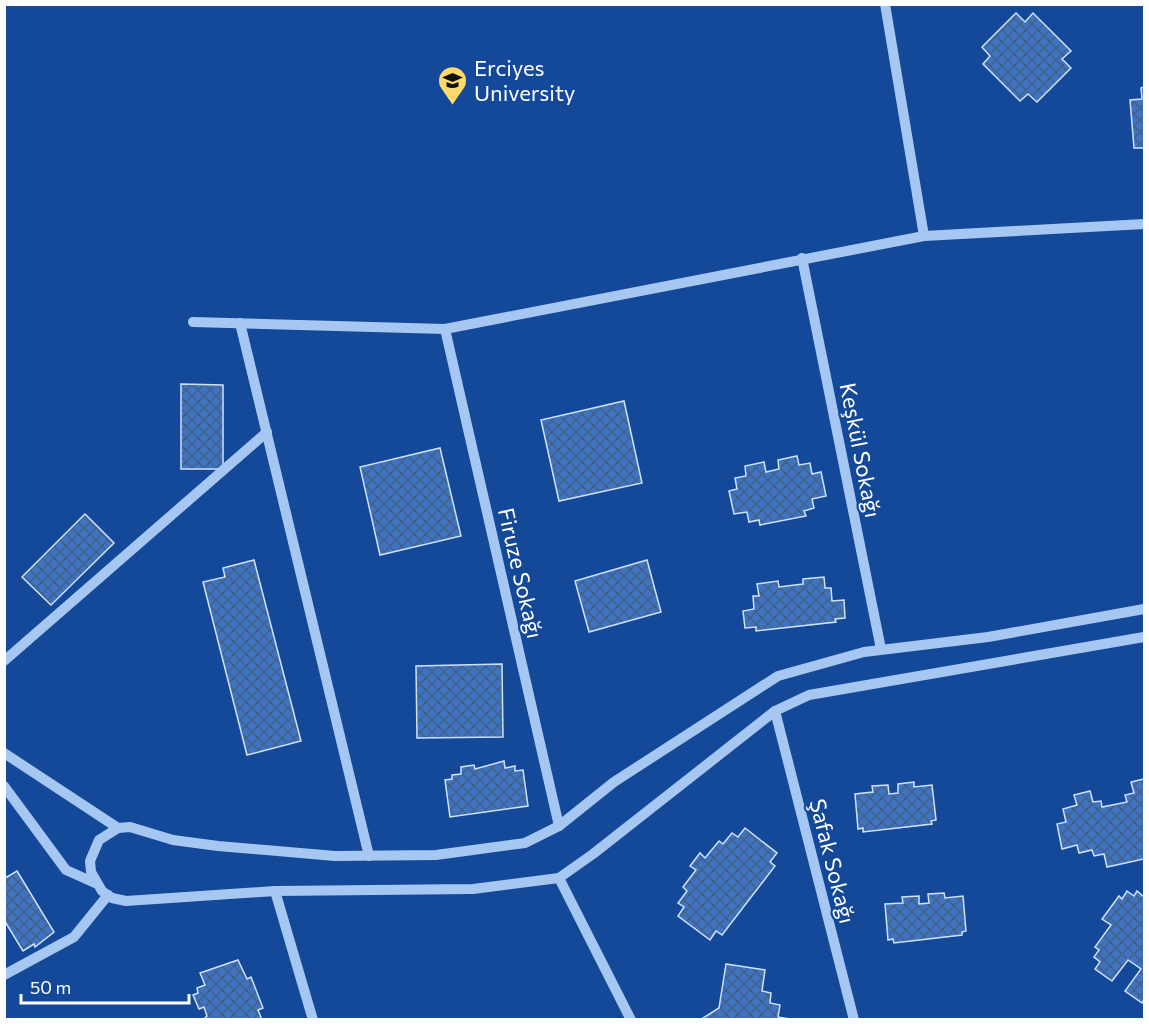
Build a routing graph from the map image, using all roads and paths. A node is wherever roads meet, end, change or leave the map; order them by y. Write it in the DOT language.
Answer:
graph roads {
  1 [pos="885,4"];
  2 [pos="1144,224"];
  3 [pos="924,236"];
  4 [pos="802,258"];
  5 [pos="193,322"];
  6 [pos="240,323"];
  7 [pos="445,329"];
  8 [pos="267,432"];
  9 [pos="1144,609"];
  10 [pos="1144,637"];
  11 [pos="881,649"];
  12 [pos="4,661"];
  13 [pos="775,711"];
  14 [pos="4,753"];
  15 [pos="4,786"];
  16 [pos="559,826"];
  17 [pos="118,828"];
  18 [pos="369,856"];
  19 [pos="559,878"];
  20 [pos="95,883"];
  21 [pos="275,891"];
  22 [pos="108,895"];
  23 [pos="4,975"];
  24 [pos="313,1020"];
  25 [pos="631,1020"];
  26 [pos="854,1020"];
  1 -- 3 [label="street"];
  2 -- 3 [label="street"];
  3 -- 4 [label="street"];
  4 -- 7 [label="street"];
  4 -- 11 [label="street, Keşkül Sokağı"];
  5 -- 6 [label="street"];
  6 -- 7 [label="street"];
  6 -- 8 [label="street"];
  7 -- 16 [label="street, Firuze Sokağı"];
  8 -- 12 [label="street"];
  8 -- 18 [label="street"];
  9 -- 11 [label="street"];
  10 -- 13 [label="street"];
  11 -- 16 [label="street"];
  13 -- 19 [label="street"];
  13 -- 26 [label="street, Şafak Sokağı"];
  14 -- 17 [label="street"];
  15 -- 20 [label="street"];
  16 -- 18 [label="street"];
  17 -- 18 [label="street"];
  17 -- 20 [label="street"];
  19 -- 21 [label="street"];
  19 -- 25 [label="street"];
  20 -- 22 [label="street"];
  21 -- 22 [label="street"];
  21 -- 24 [label="street"];
  22 -- 23 [label="street"];
}
